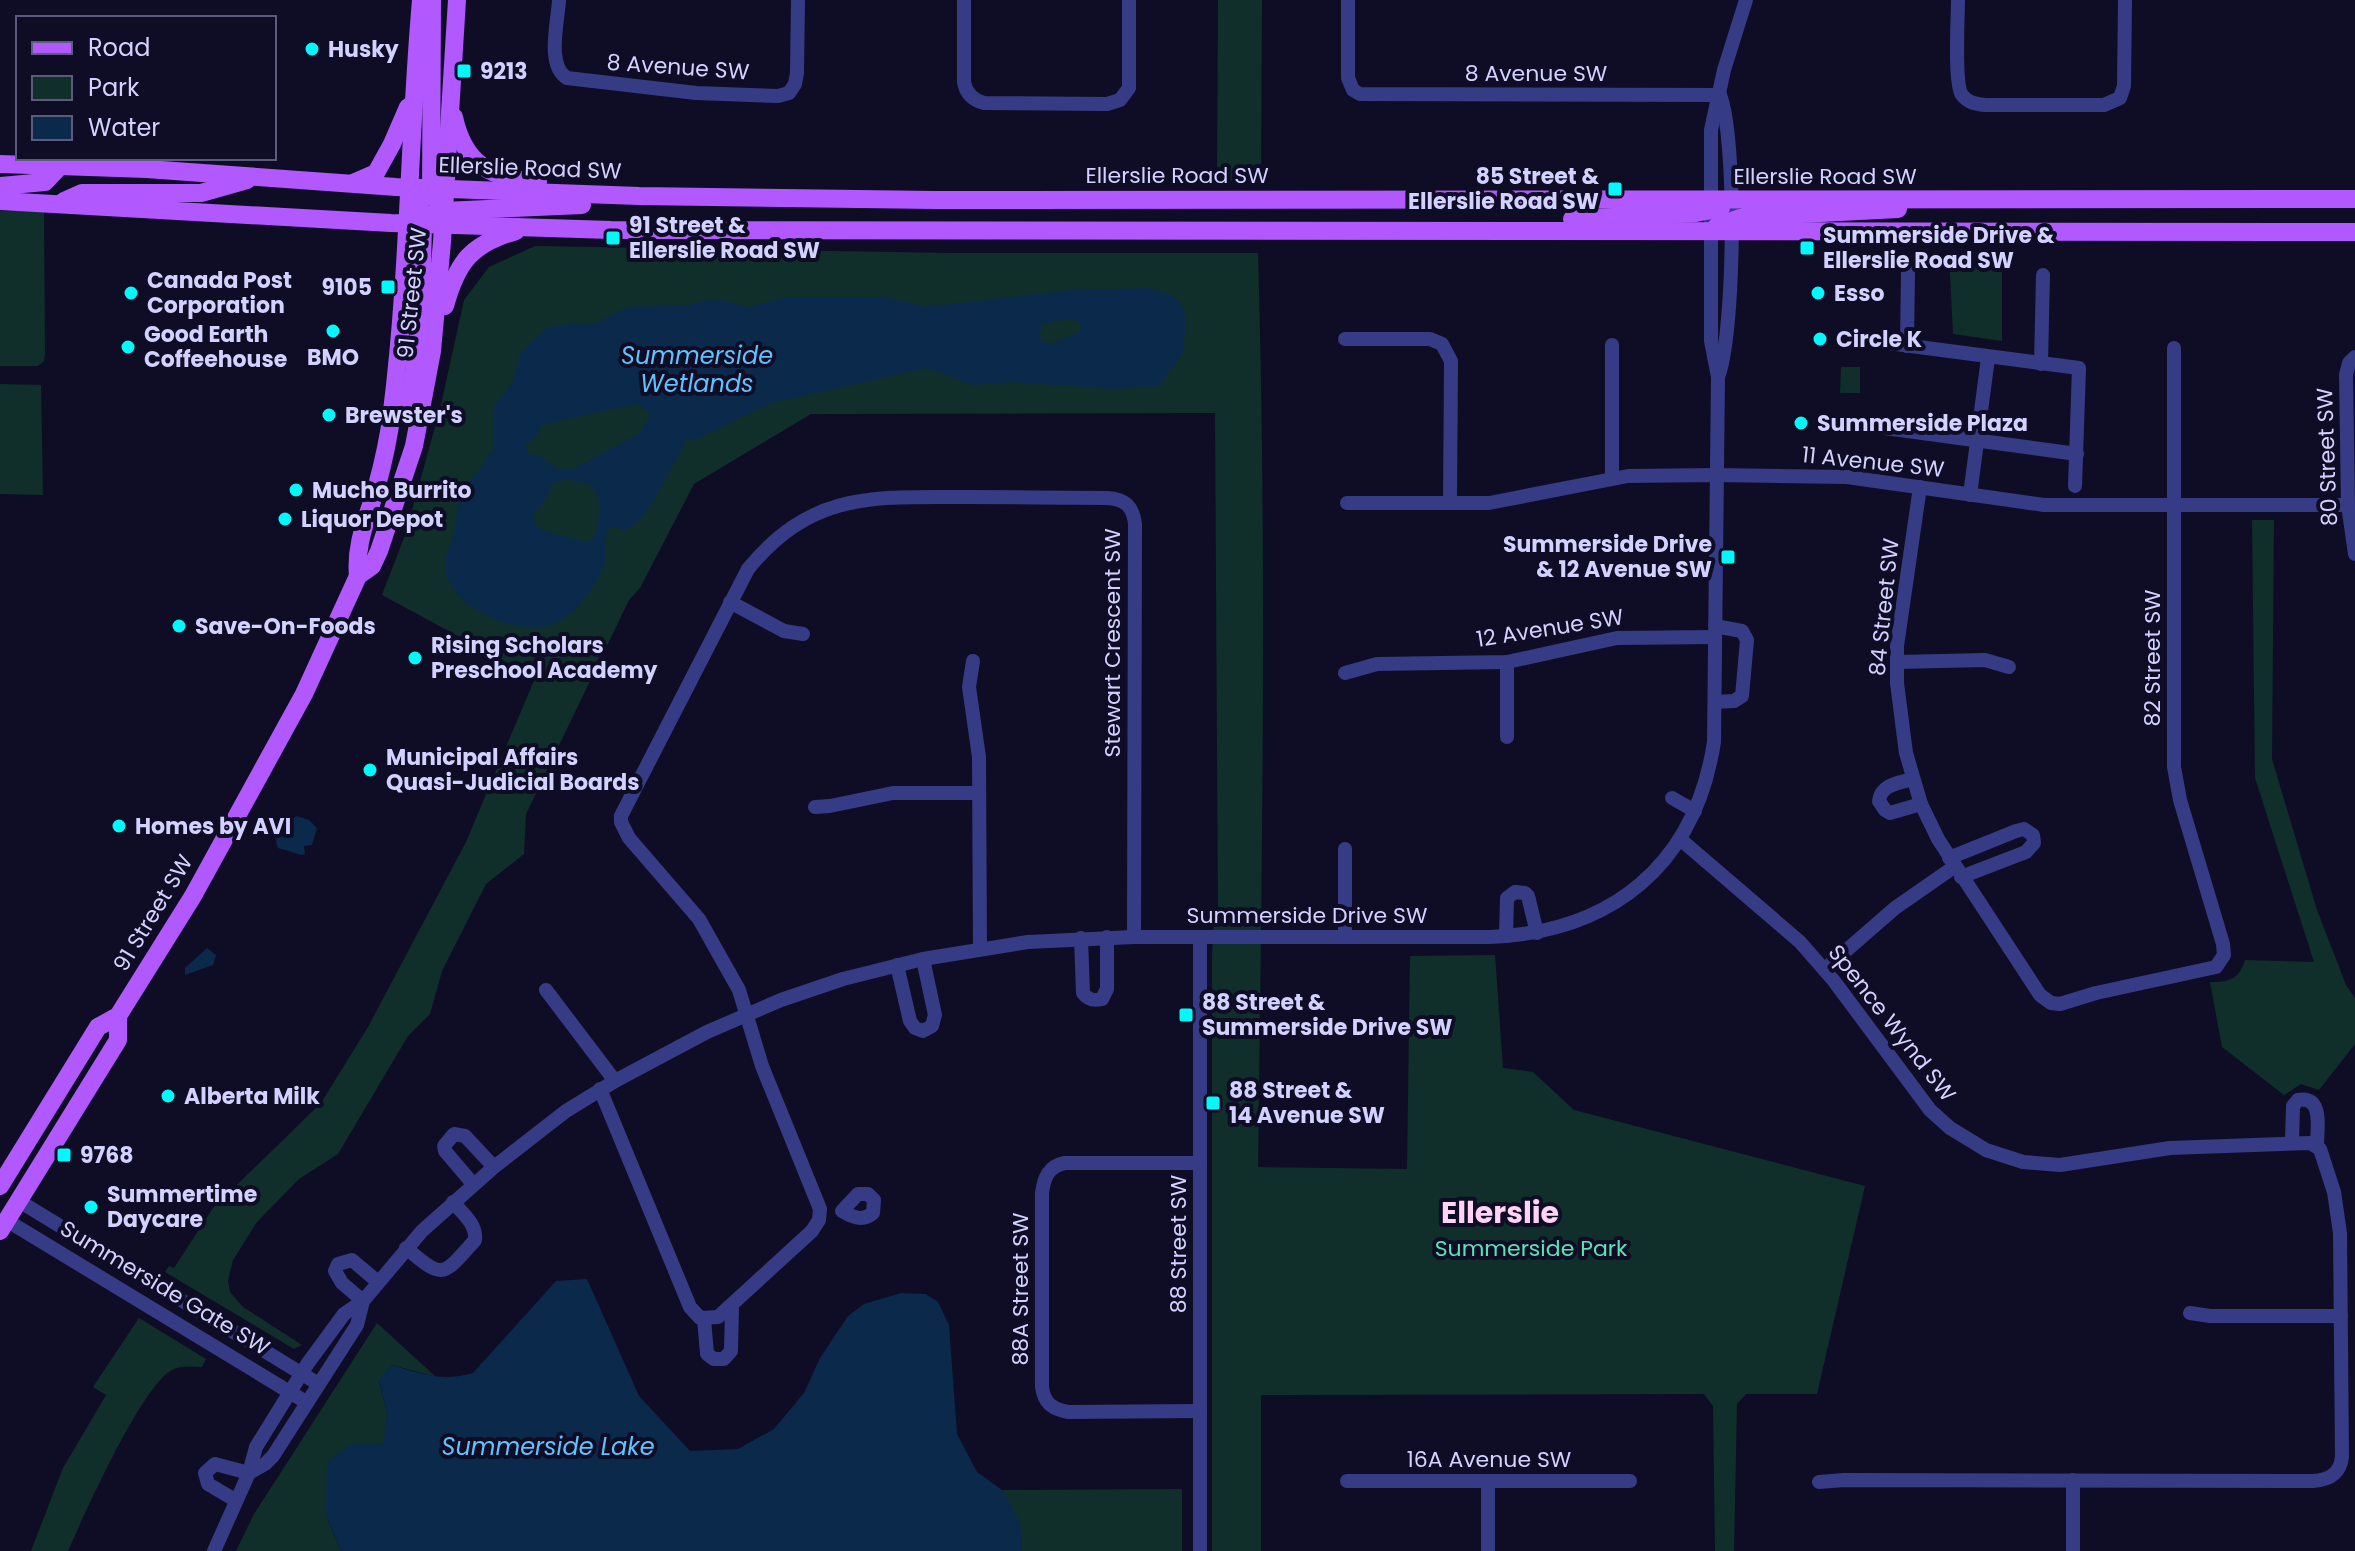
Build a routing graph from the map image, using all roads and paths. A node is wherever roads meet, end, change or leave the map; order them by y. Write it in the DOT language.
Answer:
graph roads {
  1 [pos="421,0"];
  2 [pos="432,0"];
  3 [pos="457,0"];
  4 [pos="559,0"];
  5 [pos="798,0"];
  6 [pos="964,0"];
  7 [pos="1129,0"];
  8 [pos="1348,0"];
  9 [pos="1746,0"];
  10 [pos="1958,0"];
  11 [pos="2125,0"];
  12 [pos="413,93"];
  13 [pos="1720,95"];
  14 [pos="450,101"];
  15 [pos="0,164"];
  16 [pos="60,166"];
  17 [pos="261,176"];
  18 [pos="350,184"];
  19 [pos="0,186"];
  20 [pos="408,187"];
  21 [pos="437,188"];
  22 [pos="752,198"];
  23 [pos="1960,199"];
  24 [pos="2355,199"];
  25 [pos="0,201"];
  26 [pos="60,203"];
  27 [pos="1717,204"];
  28 [pos="429,219"];
  29 [pos="1730,226"];
  30 [pos="532,227"];
  31 [pos="1478,229"];
  32 [pos="1711,231"];
  33 [pos="2355,232"];
  34 [pos="1908,271"];
  35 [pos="2043,275"];
  36 [pos="1345,339"];
  37 [pos="1873,341"];
  38 [pos="1612,345"];
  39 [pos="1907,346"];
  40 [pos="2174,348"];
  41 [pos="432,351"];
  42 [pos="1988,358"];
  43 [pos="2354,358"];
  44 [pos="2041,364"];
  45 [pos="1718,377"];
  46 [pos="1863,425"];
  47 [pos="1978,441"];
  48 [pos="2077,454"];
  49 [pos="1716,475"];
  50 [pos="1612,478"];
  51 [pos="2075,486"];
  52 [pos="1920,487"];
  53 [pos="1970,495"];
  54 [pos="1347,503"];
  55 [pos="1450,503"];
  56 [pos="2348,505"];
  57 [pos="2174,506"];
  58 [pos="391,519"];
  59 [pos="2355,554"];
  60 [pos="358,576"];
  61 [pos="730,602"];
  62 [pos="1715,632"];
  63 [pos="803,634"];
  64 [pos="973,661"];
  65 [pos="1507,662"];
  66 [pos="1897,662"];
  67 [pos="2009,667"];
  68 [pos="1345,673"];
  69 [pos="1715,702"];
  70 [pos="1507,737"];
  71 [pos="1913,779"];
  72 [pos="979,793"];
  73 [pos="1672,798"];
  74 [pos="1921,804"];
  75 [pos="815,807"];
  76 [pos="1695,811"];
  77 [pos="1680,839"];
  78 [pos="1345,849"];
  79 [pos="1955,867"];
  80 [pos="1537,933"];
  81 [pos="1506,936"];
  82 [pos="1107,937"];
  83 [pos="1134,937"];
  84 [pos="1200,937"];
  85 [pos="1345,937"];
  86 [pos="1081,938"];
  87 [pos="980,949"];
  88 [pos="923,959"];
  89 [pos="897,965"];
  90 [pos="1825,969"];
  91 [pos="546,990"];
  92 [pos="2051,1003"];
  93 [pos="746,1014"];
  94 [pos="118,1016"];
  95 [pos="615,1081"];
  96 [pos="600,1089"];
  97 [pos="2292,1142"];
  98 [pos="2317,1145"];
  99 [pos="1200,1163"];
  100 [pos="494,1167"];
  101 [pos="473,1184"];
  102 [pos="0,1188"];
  103 [pos="19,1201"];
  104 [pos="453,1202"];
  105 [pos="842,1211"];
  106 [pos="820,1215"];
  107 [pos="2,1222"];
  108 [pos="406,1248"];
  109 [pos="378,1282"];
  110 [pos="363,1301"];
  111 [pos="732,1307"];
  112 [pos="2190,1313"];
  113 [pos="2341,1316"];
  114 [pos="704,1319"];
  115 [pos="301,1373"];
  116 [pos="317,1383"];
  117 [pos="289,1392"];
  118 [pos="306,1402"];
  119 [pos="1200,1411"];
  120 [pos="249,1473"];
  121 [pos="2073,1480"];
  122 [pos="1347,1481"];
  123 [pos="1488,1481"];
  124 [pos="1630,1481"];
  125 [pos="1819,1482"];
  126 [pos="235,1500"];
  127 [pos="214,1551"];
  128 [pos="1200,1551"];
  129 [pos="1488,1551"];
  130 [pos="2073,1551"];
  1 -- 12 [label="main road, 91 Street SW"];
  2 -- 21 [label="main road"];
  3 -- 14 [label="main road, 91 Street SW"];
  4 -- 5 [label="street, 8 Avenue SW"];
  6 -- 7 [label="street"];
  8 -- 13 [label="street, 8 Avenue SW"];
  9 -- 13 [label="street"];
  10 -- 11 [label="street"];
  12 -- 18 [label="main road"];
  12 -- 20 [label="main road, 91 Street SW"];
  13 -- 27 [label="street"];
  14 -- 21 [label="main road, 91 Street SW"];
  14 -- 22 [label="main road"];
  15 -- 16 [label="main road, Ellerslie Road SW"];
  16 -- 17 [label="main road, Ellerslie Road SW"];
  16 -- 19 [label="main road"];
  17 -- 18 [label="main road, Ellerslie Road SW"];
  17 -- 26 [label="main road"];
  18 -- 20 [label="main road, Ellerslie Road SW"];
  20 -- 21 [label="main road, Ellerslie Road SW"];
  20 -- 28 [label="main road, 91 Street SW"];
  21 -- 22 [label="main road, Ellerslie Road SW"];
  21 -- 28 [label="main road, 91 Street SW"];
  22 -- 27 [label="main road, Ellerslie Road SW"];
  22 -- 28 [label="main road"];
  23 -- 24 [label="main road, Ellerslie Road SW"];
  23 -- 27 [label="main road, Ellerslie Road SW"];
  23 -- 29 [label="main road"];
  25 -- 26 [label="main road"];
  26 -- 28 [label="main road"];
  27 -- 29 [label="street, Summerside Drive SW"];
  27 -- 31 [label="main road"];
  27 -- 32 [label="street, Summerside Drive SW"];
  28 -- 30 [label="main road"];
  28 -- 41 [label="main road, 91 Street SW"];
  28 -- 58 [label="main road"];
  28 -- 60 [label="main road, 91 Street SW"];
  29 -- 32 [label="main road"];
  29 -- 33 [label="main road"];
  29 -- 45 [label="street, Summerside Drive SW"];
  30 -- 31 [label="main road"];
  30 -- 41 [label="main road"];
  31 -- 32 [label="main road"];
  32 -- 45 [label="street, Summerside Drive SW"];
  34 -- 39 [label="street"];
  35 -- 44 [label="street"];
  36 -- 55 [label="street"];
  37 -- 39 [label="street"];
  38 -- 50 [label="street"];
  39 -- 42 [label="street"];
  40 -- 57 [label="street, 82 Street SW"];
  41 -- 58 [label="main road, 91 Street SW"];
  42 -- 44 [label="street"];
  42 -- 47 [label="street"];
  43 -- 56 [label="street, 80 Street SW"];
  44 -- 48 [label="street"];
  45 -- 49 [label="street, Summerside Drive SW"];
  46 -- 47 [label="street"];
  47 -- 48 [label="street"];
  47 -- 53 [label="street"];
  48 -- 51 [label="street"];
  49 -- 50 [label="street, 11 Avenue SW"];
  49 -- 52 [label="street, 11 Avenue SW"];
  49 -- 62 [label="street, Summerside Drive SW"];
  50 -- 55 [label="street, 11 Avenue SW"];
  52 -- 53 [label="street, 11 Avenue SW"];
  52 -- 66 [label="street, 84 Street SW"];
  53 -- 57 [label="street, 11 Avenue SW"];
  54 -- 55 [label="street, 11 Avenue SW"];
  56 -- 57 [label="street, 11 Avenue SW"];
  56 -- 59 [label="street, 80 Street SW"];
  57 -- 92 [label="street, 82 Street SW"];
  58 -- 60 [label="main road, 91 Street SW"];
  60 -- 94 [label="main road, 91 Street SW"];
  61 -- 63 [label="street"];
  61 -- 83 [label="street, Stewart Crescent SW"];
  61 -- 93 [label="street, Stewart Crescent SW"];
  62 -- 65 [label="street, 12 Avenue SW"];
  62 -- 69 [label="street, Summerside Drive SW"];
  62 -- 69 [label="street"];
  64 -- 72 [label="street"];
  65 -- 68 [label="street, 12 Avenue SW"];
  65 -- 70 [label="street"];
  66 -- 67 [label="street"];
  66 -- 71 [label="street, 84 Street SW"];
  69 -- 76 [label="street, Summerside Drive SW"];
  71 -- 74 [label="street, 84 Street SW"];
  71 -- 74 [label="street"];
  72 -- 75 [label="street"];
  72 -- 87 [label="street"];
  73 -- 76 [label="street"];
  74 -- 79 [label="street, 84 Street SW"];
  76 -- 77 [label="street, Summerside Drive SW"];
  77 -- 80 [label="street, Summerside Drive SW"];
  77 -- 90 [label="street, Spence Wynd SW"];
  78 -- 85 [label="street"];
  79 -- 79 [label="street"];
  79 -- 90 [label="street"];
  79 -- 92 [label="street, 84 Street SW"];
  80 -- 81 [label="street, Summerside Drive SW"];
  80 -- 81 [label="street"];
  81 -- 85 [label="street, Summerside Drive SW"];
  82 -- 83 [label="street, Summerside Drive SW"];
  82 -- 86 [label="street, Summerside Drive SW"];
  82 -- 86 [label="street"];
  83 -- 84 [label="street, Summerside Drive SW"];
  84 -- 85 [label="street, Summerside Drive SW"];
  84 -- 99 [label="street, 88 Street SW"];
  86 -- 87 [label="street, Summerside Drive SW"];
  87 -- 88 [label="street, Summerside Drive SW"];
  88 -- 89 [label="street, Summerside Drive SW"];
  88 -- 89 [label="street"];
  89 -- 93 [label="street, Summerside Drive SW"];
  90 -- 97 [label="street, Spence Wynd SW"];
  91 -- 95 [label="street"];
  93 -- 95 [label="street, Summerside Drive SW"];
  93 -- 106 [label="street"];
  94 -- 102 [label="main road, 91 Street SW"];
  94 -- 103 [label="main road, 91 Street SW"];
  95 -- 96 [label="street, Summerside Drive SW"];
  96 -- 100 [label="street, Summerside Drive SW"];
  96 -- 114 [label="street"];
  97 -- 98 [label="street, Spence Wynd SW"];
  97 -- 98 [label="street"];
  98 -- 113 [label="street"];
  99 -- 119 [label="street, 88 Street SW"];
  99 -- 119 [label="street, 88A Street SW"];
  100 -- 101 [label="street, Summerside Drive SW"];
  100 -- 101 [label="street"];
  101 -- 104 [label="street, Summerside Drive SW"];
  102 -- 103 [label="main road, Summerside Gate SW"];
  103 -- 107 [label="main road, 91 Street SW"];
  103 -- 115 [label="street, Summerside Gate SW"];
  104 -- 108 [label="street, Summerside Drive SW"];
  104 -- 108 [label="street"];
  105 -- 106 [label="street"];
  106 -- 111 [label="street"];
  107 -- 117 [label="street, Summerside Gate SW"];
  108 -- 109 [label="street, Summerside Drive SW"];
  109 -- 110 [label="street, Summerside Drive SW"];
  109 -- 110 [label="street"];
  110 -- 115 [label="street, Summerside Drive SW"];
  110 -- 116 [label="street, Summerside Drive SW"];
  111 -- 114 [label="street"];
  111 -- 114 [label="street"];
  112 -- 113 [label="street"];
  113 -- 121 [label="street"];
  115 -- 116 [label="street, Summerside Gate SW"];
  115 -- 117 [label="street, Summerside Drive SW"];
  116 -- 118 [label="street, Summerside Drive SW"];
  117 -- 118 [label="street, Summerside Gate SW"];
  117 -- 120 [label="street, Summerside Drive SW"];
  118 -- 120 [label="street, Summerside Drive SW"];
  119 -- 128 [label="street, 88 Street SW"];
  120 -- 126 [label="street"];
  120 -- 126 [label="street"];
  121 -- 125 [label="street"];
  121 -- 130 [label="street"];
  122 -- 123 [label="street, 16A Avenue SW"];
  123 -- 124 [label="street, 16A Avenue SW"];
  123 -- 129 [label="street"];
  126 -- 127 [label="street"];
}
